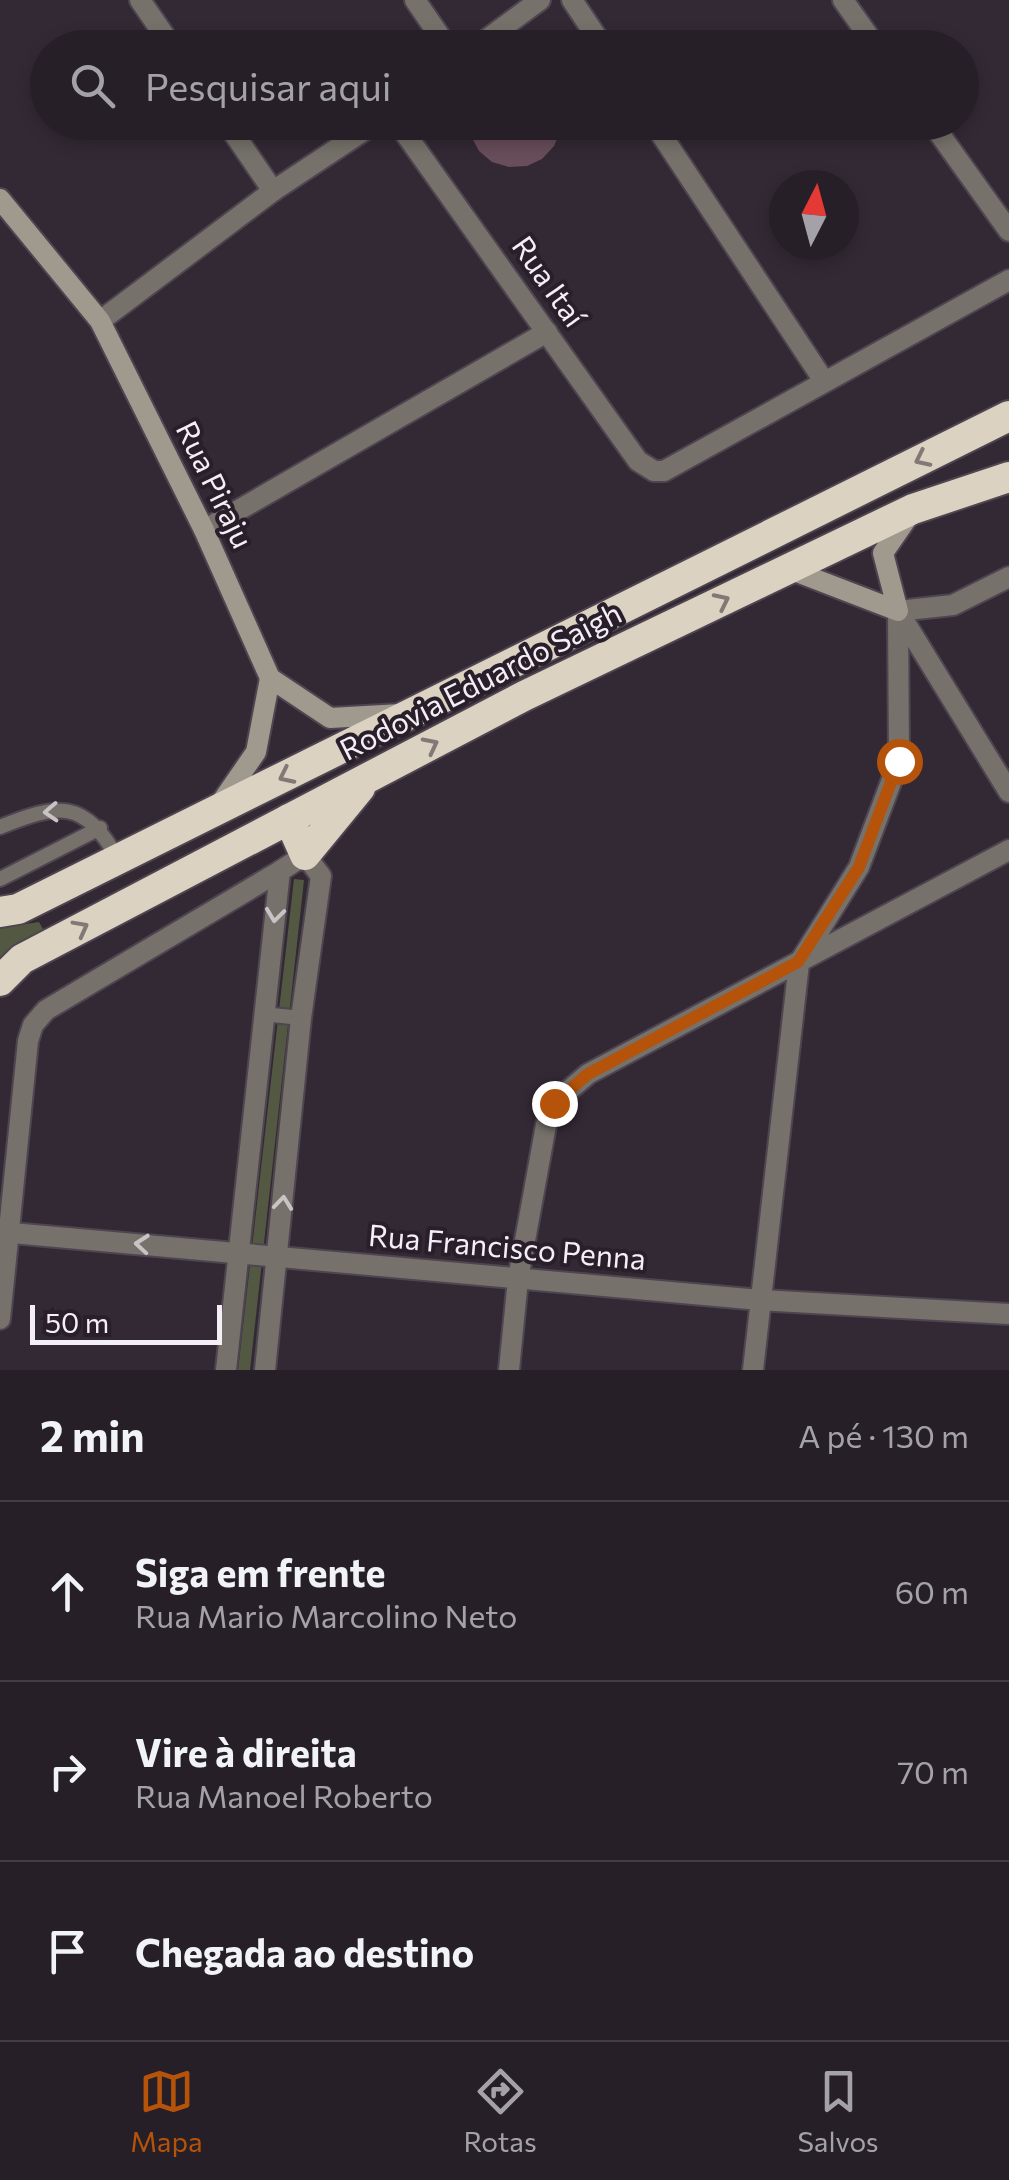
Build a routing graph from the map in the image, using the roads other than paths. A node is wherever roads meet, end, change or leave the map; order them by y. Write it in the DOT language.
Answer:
graph roads {
  1 [pos="140,0"];
  2 [pos="416,0"];
  3 [pos="540,0"];
  4 [pos="572,0"];
  5 [pos="842,0"];
  6 [pos="161,30"];
  7 [pos="436,30"];
  8 [pos="499,30"];
  9 [pos="592,30"];
  10 [pos="864,30"];
  11 [pos="238,140"];
  12 [pos="349,140"];
  13 [pos="411,140"];
  14 [pos="665,140"];
  15 [pos="944,140"];
  16 [pos="273,191"];
  17 [pos="0,198"];
  18 [pos="1009,232"];
  19 [pos="1009,280"];
  20 [pos="100,321"];
  21 [pos="547,332"];
  22 [pos="824,381"];
  23 [pos="1009,416"];
  24 [pos="1009,477"];
  25 [pos="914,509"];
  26 [pos="204,530"];
  27 [pos="789,569"];
  28 [pos="1009,576"];
  29 [pos="898,611"];
  30 [pos="270,678"];
  31 [pos="414,713"];
  32 [pos="371,776"];
  33 [pos="1009,792"];
  34 [pos="215,812"];
  35 [pos="289,818"];
  36 [pos="0,826"];
  37 [pos="100,828"];
  38 [pos="1009,850"];
  39 [pos="118,859"];
  40 [pos="292,863"];
  41 [pos="0,879"];
  42 [pos="0,912"];
  43 [pos="798,962"];
  44 [pos="0,980"];
  45 [pos="263,1014"];
  46 [pos="301,1018"];
  47 [pos="4,1232"];
  48 [pos="239,1253"];
  49 [pos="277,1257"];
  50 [pos="518,1279"];
  51 [pos="760,1300"];
  52 [pos="1009,1314"];
  53 [pos="0,1319"];
  54 [pos="226,1370"];
  55 [pos="265,1370"];
  56 [pos="509,1370"];
  57 [pos="752,1370"];
  1 -- 6 [label="street"];
  2 -- 7 [label="street"];
  3 -- 8 [label="street"];
  4 -- 9 [label="street"];
  5 -- 10 [label="street"];
  11 -- 16 [label="street"];
  12 -- 16 [label="street"];
  13 -- 21 [label="street, Rua Itaí"];
  14 -- 22 [label="street"];
  15 -- 18 [label="street"];
  16 -- 20 [label="street"];
  17 -- 20 [label="main road, Rua Piraju"];
  19 -- 22 [label="street"];
  20 -- 26 [label="main road, Rua Piraju"];
  21 -- 22 [label="street, Rua Itaí"];
  21 -- 26 [label="street"];
  23 -- 31 [label="highway, Rodovia Eduardo Saigh, one-way"];
  24 -- 25 [label="highway, Rodovia Eduardo Saigh"];
  25 -- 27 [label="highway, Rodovia Eduardo Saigh"];
  25 -- 29 [label="main road"];
  26 -- 30 [label="main road, Rua Piraju"];
  27 -- 29 [label="main road"];
  32 -- 27 [label="highway, Rodovia Eduardo Saigh, one-way"];
  28 -- 29 [label="street"];
  29 -- 33 [label="street"];
  29 -- 43 [label="street"];
  30 -- 31 [label="main road"];
  30 -- 34 [label="main road"];
  31 -- 34 [label="highway, Rodovia Eduardo Saigh, one-way"];
  32 -- 35 [label="highway, Rodovia Eduardo Saigh"];
  32 -- 40 [label="highway"];
  34 -- 39 [label="highway, Rodovia Eduardo Saigh"];
  35 -- 40 [label="highway"];
  44 -- 35 [label="highway, Rodovia Eduardo Saigh, one-way"];
  37 -- 36 [label="lane, one-way"];
  37 -- 39 [label="lane"];
  37 -- 41 [label="lane"];
  38 -- 43 [label="street"];
  39 -- 42 [label="highway, Rodovia Eduardo Saigh"];
  40 -- 45 [label="street, one-way"];
  40 -- 46 [label="street"];
  40 -- 47 [label="street"];
  43 -- 50 [label="street"];
  43 -- 51 [label="street"];
  45 -- 46 [label="lane"];
  45 -- 48 [label="street"];
  49 -- 46 [label="street, one-way"];
  48 -- 47 [label="street, Rua Francisco Penna, one-way"];
  47 -- 53 [label="street"];
  48 -- 49 [label="street, Rua Francisco Penna"];
  48 -- 54 [label="street"];
  49 -- 50 [label="street, Rua Francisco Penna"];
  49 -- 55 [label="street"];
  50 -- 51 [label="street, Rua Francisco Penna"];
  50 -- 56 [label="street"];
  51 -- 52 [label="street, Rua Francisco Penna"];
  51 -- 57 [label="street"];
}
